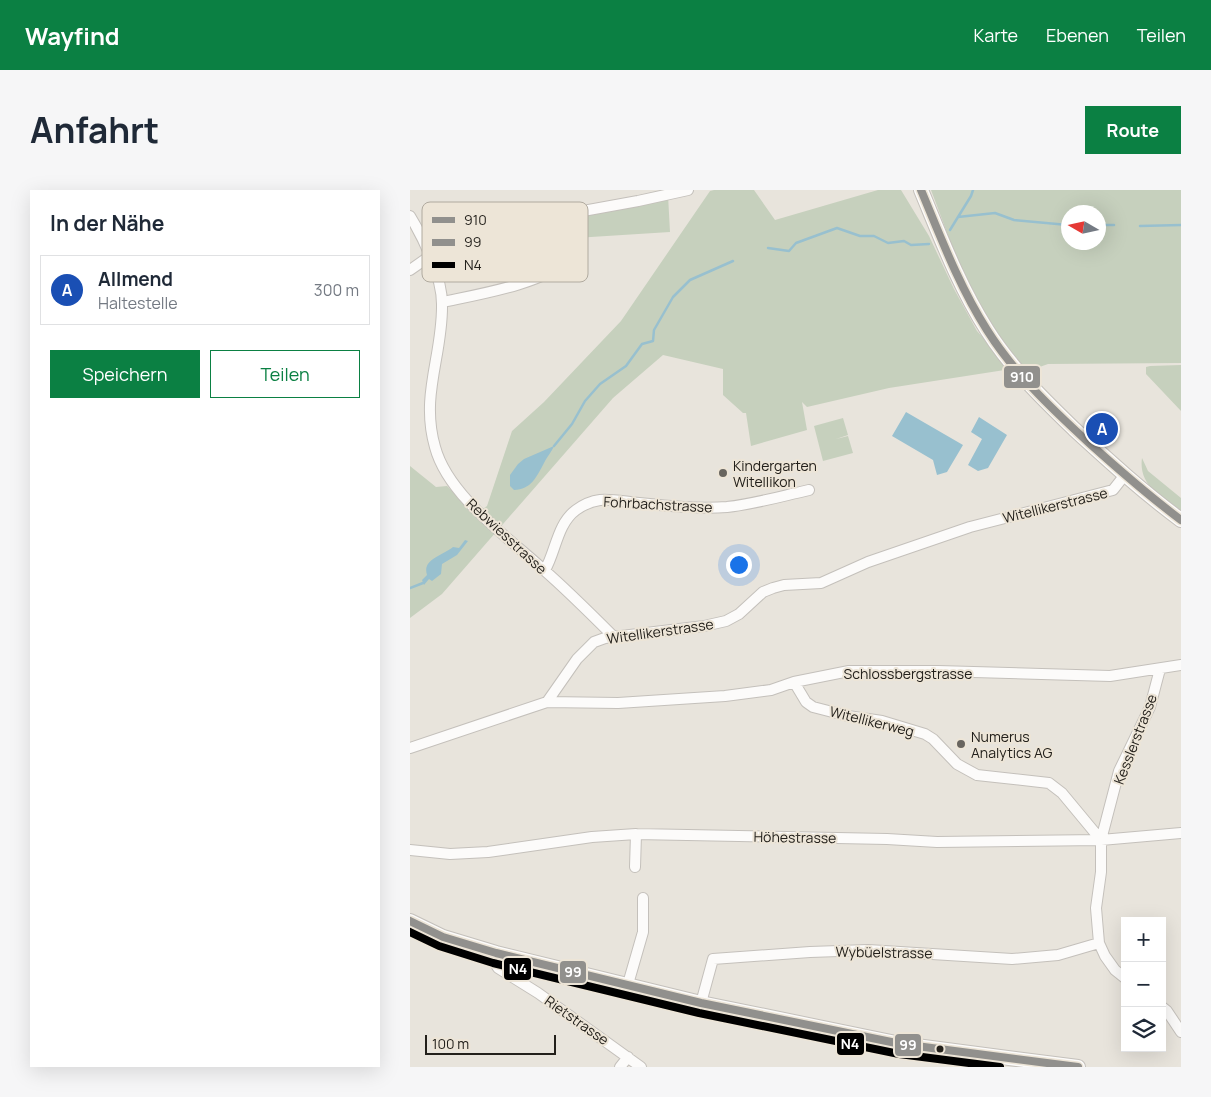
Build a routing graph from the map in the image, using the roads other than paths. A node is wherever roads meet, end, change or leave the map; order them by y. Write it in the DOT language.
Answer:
graph roads {
  1 [pos="688,190"];
  2 [pos="921,190"];
  3 [pos="588,210"];
  4 [pos="410,216"];
  5 [pos="422,237"];
  6 [pos="422,262"];
  7 [pos="410,270"];
  8 [pos="438,282"];
  9 [pos="526,282"];
  10 [pos="443,302"];
  11 [pos="1124,476"];
  12 [pos="809,490"];
  13 [pos="1181,520"];
  14 [pos="544,570"];
  15 [pos="613,636"];
  16 [pos="1181,665"];
  17 [pos="1160,669"];
  18 [pos="794,682"];
  19 [pos="547,702"];
  20 [pos="410,748"];
  21 [pos="1181,833"];
  22 [pos="636,834"];
  23 [pos="1102,840"];
  24 [pos="410,850"];
  25 [pos="635,867"];
  26 [pos="643,898"];
  27 [pos="410,920"];
  28 [pos="1099,942"];
  29 [pos="496,954"];
  30 [pos="1121,975"];
  31 [pos="628,984"];
  32 [pos="701,1003"];
  33 [pos="1166,1010"];
  34 [pos="1180,1029"];
  35 [pos="628,1057"];
  36 [pos="620,1067"];
  37 [pos="642,1067"];
  38 [pos="1078,1067"];
  1 -- 3 [label="street"];
  2 -- 11 [label="main road"];
  4 -- 5 [label="street, Rebwiesstrasse"];
  6 -- 7 [label="street"];
  8 -- 10 [label="street, Rebwiesstrasse"];
  9 -- 10 [label="street"];
  10 -- 14 [label="street, Rebwiesstrasse"];
  11 -- 13 [label="main road"];
  11 -- 15 [label="street, Witellikerstrasse"];
  12 -- 14 [label="street, Fohrbachstrasse"];
  14 -- 15 [label="street, Rebwiesstrasse"];
  15 -- 19 [label="street, Witellikerstrasse"];
  16 -- 17 [label="street, Schlossbergstrasse"];
  17 -- 18 [label="street, Schlossbergstrasse"];
  17 -- 23 [label="street, Kesslerstrasse"];
  18 -- 19 [label="street, Schlossbergstrasse"];
  18 -- 23 [label="street, Witellikerweg"];
  19 -- 20 [label="street"];
  21 -- 23 [label="street, Höhestrasse"];
  22 -- 23 [label="street, Höhestrasse"];
  22 -- 24 [label="street, Höhestrasse"];
  22 -- 25 [label="street"];
  23 -- 28 [label="street, Kesslerstrasse"];
  26 -- 31 [label="street"];
  27 -- 29 [label="main road"];
  28 -- 30 [label="street, Kesslerstrasse"];
  28 -- 32 [label="street, Wybüelstrasse"];
  29 -- 31 [label="main road"];
  29 -- 35 [label="street, Rietstrasse"];
  31 -- 32 [label="main road"];
  32 -- 38 [label="main road"];
  33 -- 34 [label="street"];
  35 -- 36 [label="street"];
  35 -- 37 [label="street, Rietstrasse"];
}
